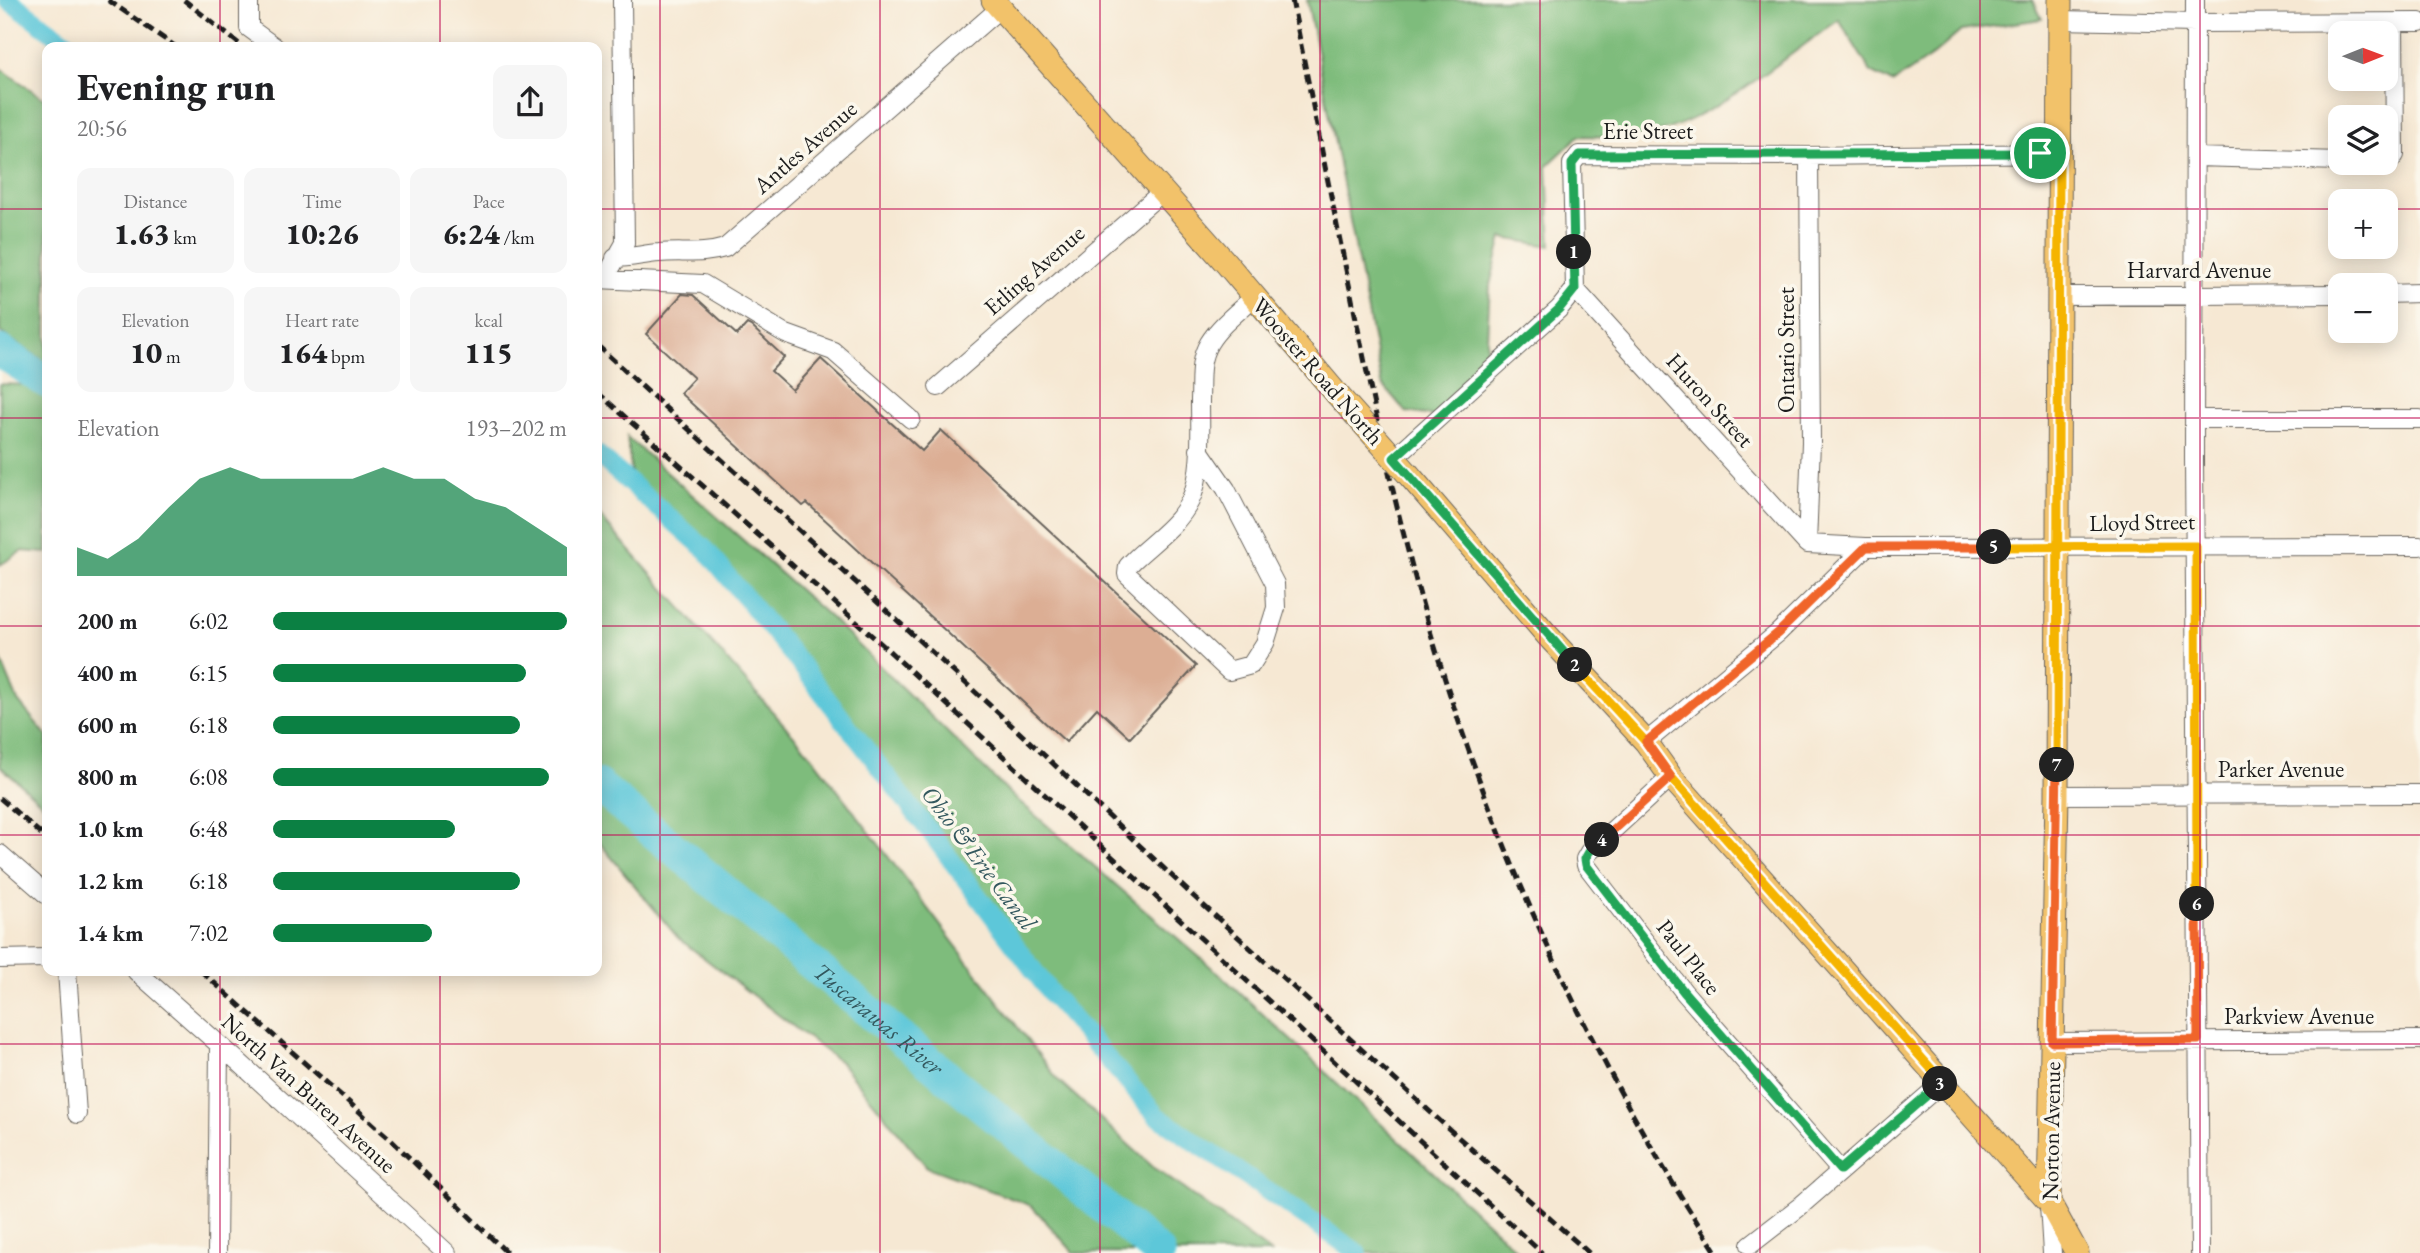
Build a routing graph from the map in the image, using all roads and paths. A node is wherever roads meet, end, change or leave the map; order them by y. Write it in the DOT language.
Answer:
graph roads {
  1 [pos="249,0"];
  2 [pos="622,0"];
  3 [pos="2195,0"];
  4 [pos="997,4"];
  5 [pos="2060,10"];
  6 [pos="2420,22"];
  7 [pos="2195,23"];
  8 [pos="2328,23"];
  9 [pos="2398,23"];
  10 [pos="268,42"];
  11 [pos="2059,153"];
  12 [pos="1809,156"];
  13 [pos="2195,157"];
  14 [pos="2328,161"];
  15 [pos="1162,192"];
  16 [pos="615,258"];
  17 [pos="602,278"];
  18 [pos="602,279"];
  19 [pos="1575,289"];
  20 [pos="2398,293"];
  21 [pos="2420,293"];
  22 [pos="2196,294"];
  23 [pos="2328,294"];
  24 [pos="2059,296"];
  25 [pos="1254,297"];
  26 [pos="938,387"];
  27 [pos="911,419"];
  28 [pos="2194,419"];
  29 [pos="2420,419"];
  30 [pos="1199,450"];
  31 [pos="1403,460"];
  32 [pos="1807,544"];
  33 [pos="2196,546"];
  34 [pos="2420,546"];
  35 [pos="1866,547"];
  36 [pos="2059,547"];
  37 [pos="1646,742"];
  38 [pos="1671,777"];
  39 [pos="2197,793"];
  40 [pos="2420,793"];
  41 [pos="2057,795"];
  42 [pos="0,854"];
  43 [pos="42,891"];
  44 [pos="42,958"];
  45 [pos="0,959"];
  46 [pos="67,976"];
  47 [pos="141,976"];
  48 [pos="2198,1040"];
  49 [pos="2420,1040"];
  50 [pos="2052,1042"];
  51 [pos="219,1045"];
  52 [pos="1943,1082"];
  53 [pos="76,1114"];
  54 [pos="1840,1170"];
  55 [pos="2049,1202"];
  56 [pos="1750,1245"];
  57 [pos="217,1253"];
  58 [pos="447,1253"];
  59 [pos="2053,1253"];
  60 [pos="2077,1253"];
  61 [pos="2200,1253"];
  1 -- 10 [label="street"];
  2 -- 16 [label="street"];
  3 -- 7 [label="street"];
  4 -- 15 [label="main road, Wooster Road North"];
  4 -- 16 [label="street, Antles Avenue"];
  5 -- 7 [label="street"];
  5 -- 11 [label="main road, Norton Avenue"];
  6 -- 9 [label="street"];
  7 -- 8 [label="street"];
  7 -- 13 [label="street"];
  11 -- 12 [label="street, Erie Street"];
  11 -- 24 [label="main road, Norton Avenue"];
  12 -- 19 [label="street, Erie Street"];
  12 -- 32 [label="street, Ontario Street"];
  13 -- 14 [label="street"];
  13 -- 22 [label="street"];
  15 -- 25 [label="main road, Wooster Road North"];
  15 -- 26 [label="street, Etling Avenue"];
  16 -- 17 [label="street"];
  18 -- 27 [label="street"];
  19 -- 31 [label="street"];
  19 -- 32 [label="street, Huron Street"];
  20 -- 21 [label="street"];
  22 -- 23 [label="street, Harvard Avenue"];
  22 -- 24 [label="street, Harvard Avenue"];
  22 -- 28 [label="street"];
  24 -- 36 [label="main road, Norton Avenue"];
  25 -- 30 [label="street"];
  25 -- 31 [label="main road, Wooster Road North, bridge"];
  28 -- 29 [label="street"];
  28 -- 33 [label="street"];
  30 -- 30 [label="street"];
  31 -- 37 [label="main road, Wooster Road North"];
  32 -- 35 [label="street, Lloyd Street"];
  33 -- 34 [label="street, Lloyd Street"];
  33 -- 36 [label="street, Lloyd Street"];
  33 -- 39 [label="street"];
  35 -- 36 [label="street, Lloyd Street"];
  35 -- 37 [label="street"];
  36 -- 41 [label="main road, Norton Avenue"];
  37 -- 38 [label="main road, Wooster Road North"];
  38 -- 52 [label="main road, Wooster Road North"];
  38 -- 54 [label="street, Paul Place"];
  39 -- 40 [label="street, Parker Avenue"];
  39 -- 41 [label="street, Parker Avenue"];
  39 -- 48 [label="street"];
  41 -- 50 [label="main road, Norton Avenue"];
  42 -- 43 [label="street"];
  44 -- 45 [label="street"];
  46 -- 53 [label="street"];
  47 -- 51 [label="street, North Van Buren Avenue"];
  48 -- 49 [label="street, Parkview Avenue"];
  48 -- 50 [label="street, Parkview Avenue"];
  48 -- 61 [label="street"];
  50 -- 55 [label="main road, Norton Avenue"];
  51 -- 57 [label="street"];
  51 -- 58 [label="street, North Van Buren Avenue"];
  52 -- 54 [label="street"];
  52 -- 55 [label="main road, Wooster Road North"];
  54 -- 56 [label="street"];
  55 -- 59 [label="street, Norton Avenue"];
  55 -- 60 [label="main road, Wooster Road North"];
}
